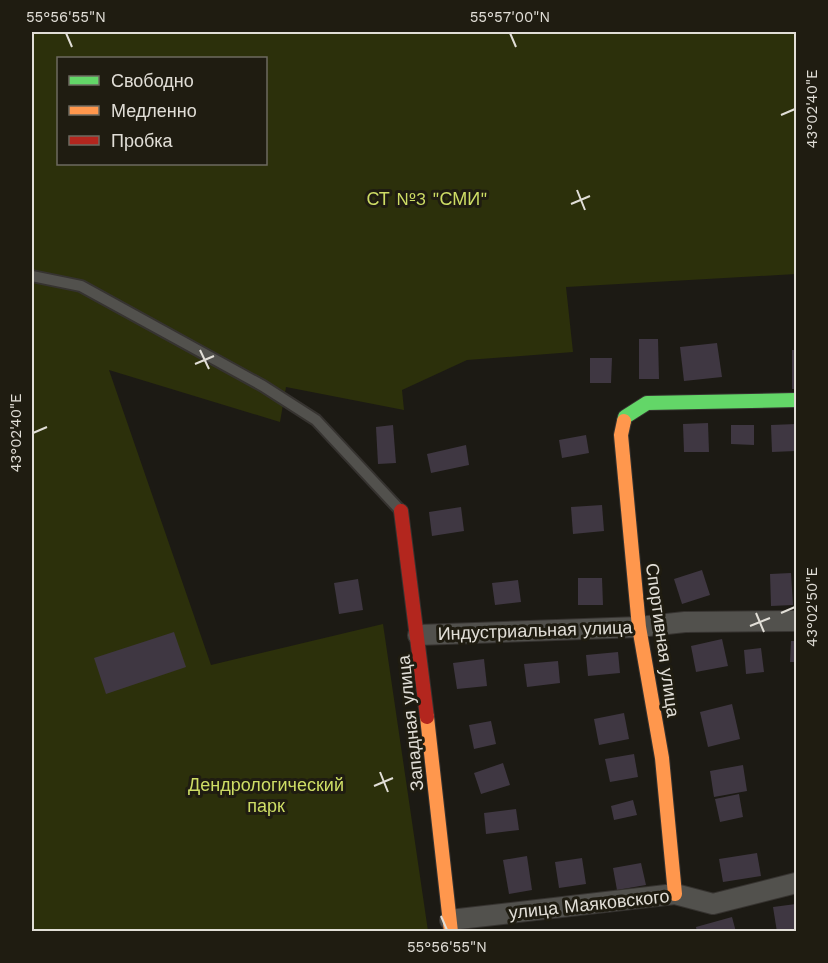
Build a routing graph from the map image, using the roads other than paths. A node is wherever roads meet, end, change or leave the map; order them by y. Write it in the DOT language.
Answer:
graph roads {
  1 [pos="32,276"];
  2 [pos="796,400"];
  3 [pos="401,511"];
  4 [pos="796,621"];
  5 [pos="639,627"];
  6 [pos="418,634"];
  7 [pos="796,883"];
  8 [pos="675,894"];
  9 [pos="450,926"];
  1 -- 3 [label="lane"];
  2 -- 5 [label="street, Спортивная улица"];
  3 -- 6 [label="street, Западная улица"];
  4 -- 5 [label="street, Индустриальная улица"];
  5 -- 6 [label="street, Индустриальная улица"];
  5 -- 8 [label="street, Спортивная улица"];
  6 -- 9 [label="street, Западная улица"];
  7 -- 8 [label="street, улица Маяковского"];
  8 -- 9 [label="street, улица Маяковского"];
}
